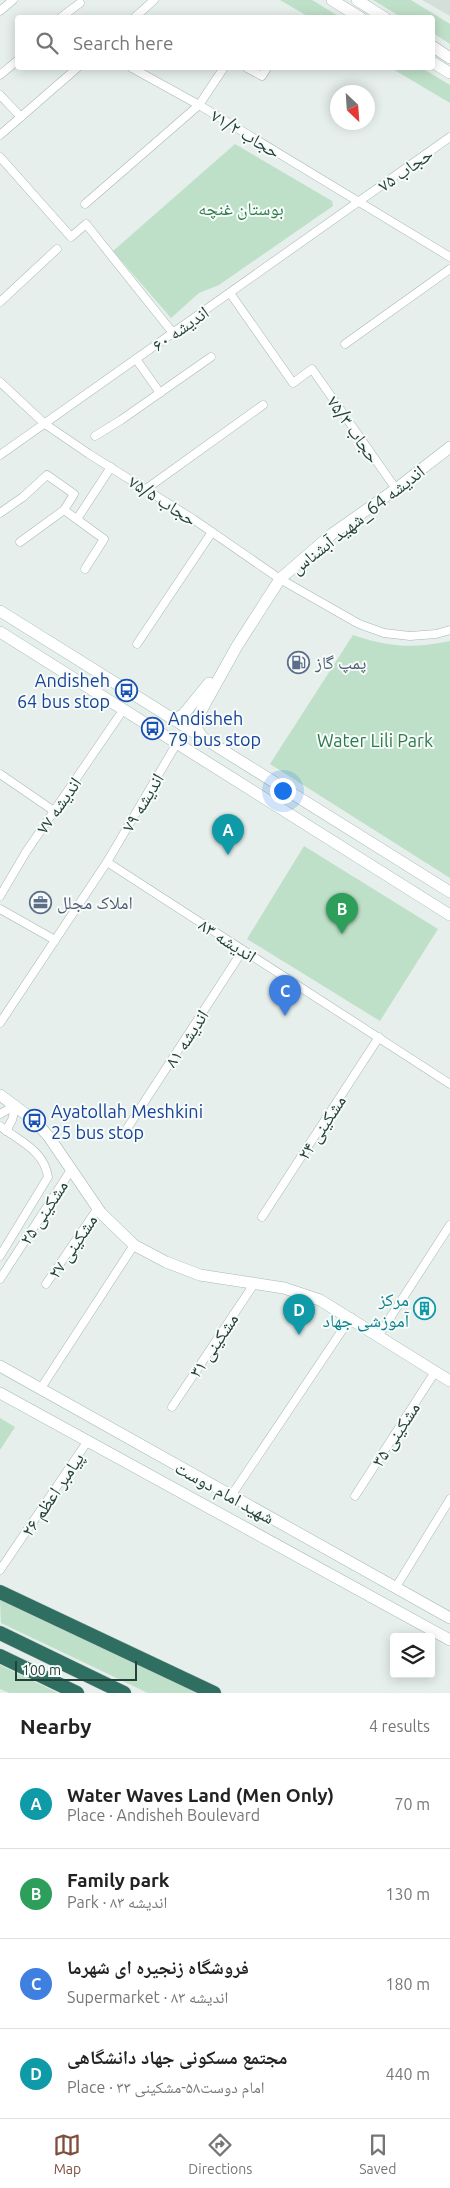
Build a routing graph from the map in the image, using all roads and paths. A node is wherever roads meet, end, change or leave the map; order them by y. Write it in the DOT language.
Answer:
graph roads {
  1 [pos="12,0"];
  2 [pos="154,0"];
  3 [pos="332,0"];
  4 [pos="357,0"];
  5 [pos="80,2"];
  6 [pos="0,11"];
  7 [pos="64,15"];
  8 [pos="137,15"];
  9 [pos="356,15"];
  10 [pos="381,15"];
  11 [pos="435,50"];
  12 [pos="450,58"];
  13 [pos="15,63"];
  14 [pos="435,64"];
  15 [pos="75,70"];
  16 [pos="136,70"];
  17 [pos="222,70"];
  18 [pos="251,70"];
  19 [pos="266,70"];
  20 [pos="450,73"];
  21 [pos="0,76"];
  22 [pos="0,95"];
  23 [pos="199,105"];
  24 [pos="21,116"];
  25 [pos="0,135"];
  26 [pos="450,137"];
  27 [pos="0,157"];
  28 [pos="359,202"];
  29 [pos="85,204"];
  30 [pos="57,249"];
  31 [pos="450,257"];
  32 [pos="450,269"];
  33 [pos="230,293"];
  34 [pos="0,302"];
  35 [pos="173,333"];
  36 [pos="346,344"];
  37 [pos="211,357"];
  38 [pos="136,360"];
  39 [pos="0,382"];
  40 [pos="160,393"];
  41 [pos="263,405"];
  42 [pos="45,424"];
  43 [pos="95,436"];
  44 [pos="450,447"];
  45 [pos="0,455"];
  46 [pos="111,467"];
  47 [pos="146,489"];
  48 [pos="396,489"];
  49 [pos="64,510"];
  50 [pos="0,513"];
  51 [pos="77,519"];
  52 [pos="212,532"];
  53 [pos="20,542"];
  54 [pos="85,568"];
  55 [pos="280,579"];
  56 [pos="0,611"];
  57 [pos="450,630"];
  58 [pos="0,632"];
  59 [pos="137,644"];
  60 [pos="238,646"];
  61 [pos="96,672"];
  62 [pos="86,687"];
  63 [pos="119,716"];
  64 [pos="173,719"];
  65 [pos="202,737"];
  66 [pos="177,743"];
  67 [pos="0,774"];
  68 [pos="54,811"];
  69 [pos="107,862"];
  70 [pos="450,892"];
  71 [pos="0,896"];
  72 [pos="0,909"];
  73 [pos="450,916"];
  74 [pos="55,940"];
  75 [pos="243,950"];
  76 [pos="0,1023"];
  77 [pos="379,1037"];
  78 [pos="450,1084"];
  79 [pos="0,1094"];
  80 [pos="16,1105"];
  81 [pos="0,1114"];
  82 [pos="128,1127"];
  83 [pos="3,1128"];
  84 [pos="71,1170"];
  85 [pos="98,1208"];
  86 [pos="262,1218"];
  87 [pos="450,1225"];
  88 [pos="3,1244"];
  89 [pos="134,1245"];
  90 [pos="0,1256"];
  91 [pos="0,1279"];
  92 [pos="46,1284"];
  93 [pos="254,1284"];
  94 [pos="351,1317"];
  95 [pos="379,1335"];
  96 [pos="0,1366"];
  97 [pos="435,1372"];
  98 [pos="450,1381"];
  99 [pos="41,1388"];
  100 [pos="0,1393"];
  101 [pos="172,1406"];
  102 [pos="87,1442"];
  103 [pos="231,1496"];
  104 [pos="355,1496"];
  105 [pos="450,1499"];
  106 [pos="0,1570"];
  107 [pos="396,1587"];
  108 [pos="0,1592"];
  109 [pos="450,1618"];
  110 [pos="0,1633"];
  111 [pos="450,1640"];
  112 [pos="0,1656"];
  113 [pos="77,1693"];
  114 [pos="124,1693"];
  115 [pos="214,1693"];
  1 -- 6 [label="street"];
  2 -- 8 [label="street"];
  3 -- 9 [label="main road"];
  4 -- 10 [label="main road"];
  5 -- 7 [label="street"];
  11 -- 12 [label="main road"];
  13 -- 21 [label="street"];
  14 -- 20 [label="main road"];
  15 -- 24 [label="street"];
  16 -- 23 [label="street, حجاب ۷۱/۲"];
  17 -- 23 [label="street"];
  18 -- 19 [label="street"];
  22 -- 24 [label="street"];
  23 -- 28 [label="street, حجاب ۷۱/۲"];
  23 -- 29 [label="street"];
  24 -- 25 [label="street"];
  26 -- 28 [label="street, حجاب ۷۵"];
  27 -- 35 [label="street"];
  28 -- 31 [label="street, حجاب ۷۱/۲"];
  28 -- 33 [label="street, اندیشه ۶۰"];
  30 -- 34 [label="street"];
  32 -- 36 [label="street"];
  33 -- 35 [label="street, اندیشه ۶۰"];
  33 -- 48 [label="street, حجاب ۷۵/۳"];
  35 -- 38 [label="street, اندیشه ۶۰"];
  37 -- 40 [label="street"];
  38 -- 40 [label="street"];
  38 -- 42 [label="street, اندیشه ۶۰"];
  39 -- 42 [label="street, حجاب ۷۵/۵"];
  40 -- 43 [label="street"];
  41 -- 47 [label="street"];
  42 -- 45 [label="street, اندیشه ۶۰"];
  42 -- 46 [label="street, حجاب ۷۵/۵"];
  44 -- 48 [label="main road, اندیشه 64_شهید آبشناس"];
  46 -- 47 [label="street, حجاب ۷۵/۵"];
  46 -- 51 [label="street"];
  47 -- 52 [label="street, حجاب ۷۵/۵"];
  48 -- 55 [label="main road, اندیشه 64_شهید آبشناس"];
  49 -- 50 [label="street"];
  49 -- 51 [label="street"];
  49 -- 53 [label="street"];
  51 -- 54 [label="street"];
  52 -- 55 [label="street, حجاب ۷۵/۵"];
  52 -- 59 [label="street"];
  55 -- 57 [label="street, حجاب ۷۵/۵"];
  55 -- 60 [label="main road, اندیشه 64_شهید آبشناس"];
  56 -- 61 [label="main road"];
  58 -- 62 [label="main road"];
  60 -- 64 [label="main road"];
  60 -- 65 [label="main road"];
  61 -- 62 [label="main road"];
  61 -- 64 [label="main road"];
  62 -- 66 [label="main road"];
  63 -- 68 [label="street, اندیشه ۷۷"];
  64 -- 65 [label="main road"];
  65 -- 70 [label="main road"];
  66 -- 69 [label="street, اندیشه ۷۹"];
  66 -- 73 [label="main road"];
  67 -- 68 [label="street"];
  68 -- 71 [label="street, اندیشه ۷۷"];
  69 -- 74 [label="street, اندیشه ۷۹"];
  69 -- 75 [label="street, اندیشه ۸۳"];
  72 -- 74 [label="street"];
  74 -- 76 [label="street, اندیشه ۷۹"];
  75 -- 77 [label="street, اندیشه ۸۳"];
  75 -- 82 [label="street, اندیشه ۸۱"];
  77 -- 78 [label="street, اندیشه ۸۳"];
  77 -- 86 [label="street, مشکینی ۲۴"];
  79 -- 80 [label="main road"];
  80 -- 81 [label="street"];
  80 -- 83 [label="street"];
  80 -- 84 [label="main road"];
  83 -- 88 [label="street"];
  84 -- 85 [label="main road"];
  84 -- 91 [label="street, مشکینی ۲۵"];
  85 -- 89 [label="main road"];
  85 -- 92 [label="street, مشکینی ۲۷"];
  87 -- 95 [label="street"];
  88 -- 90 [label="street"];
  89 -- 93 [label="main road"];
  89 -- 99 [label="street"];
  93 -- 94 [label="main road"];
  93 -- 101 [label="street, مشکینی ۳۱"];
  94 -- 95 [label="main road"];
  94 -- 103 [label="street"];
  95 -- 97 [label="main road"];
  96 -- 99 [label="main road, شهید امام دوست"];
  97 -- 98 [label="main road"];
  97 -- 104 [label="street, مشکینی ۳۵"];
  99 -- 103 [label="main road, شهید امام دوست"];
  100 -- 102 [label="main road, شهید امام دوست"];
  102 -- 106 [label="street, پیامبر اعظم ۲۶"];
  102 -- 111 [label="main road, شهید امام دوست"];
  103 -- 107 [label="main road, شهید امام دوست"];
  105 -- 107 [label="street"];
  107 -- 109 [label="main road, شهید امام دوست"];
  108 -- 115 [label="highway"];
  110 -- 114 [label="highway"];
  112 -- 113 [label="highway"];
}
